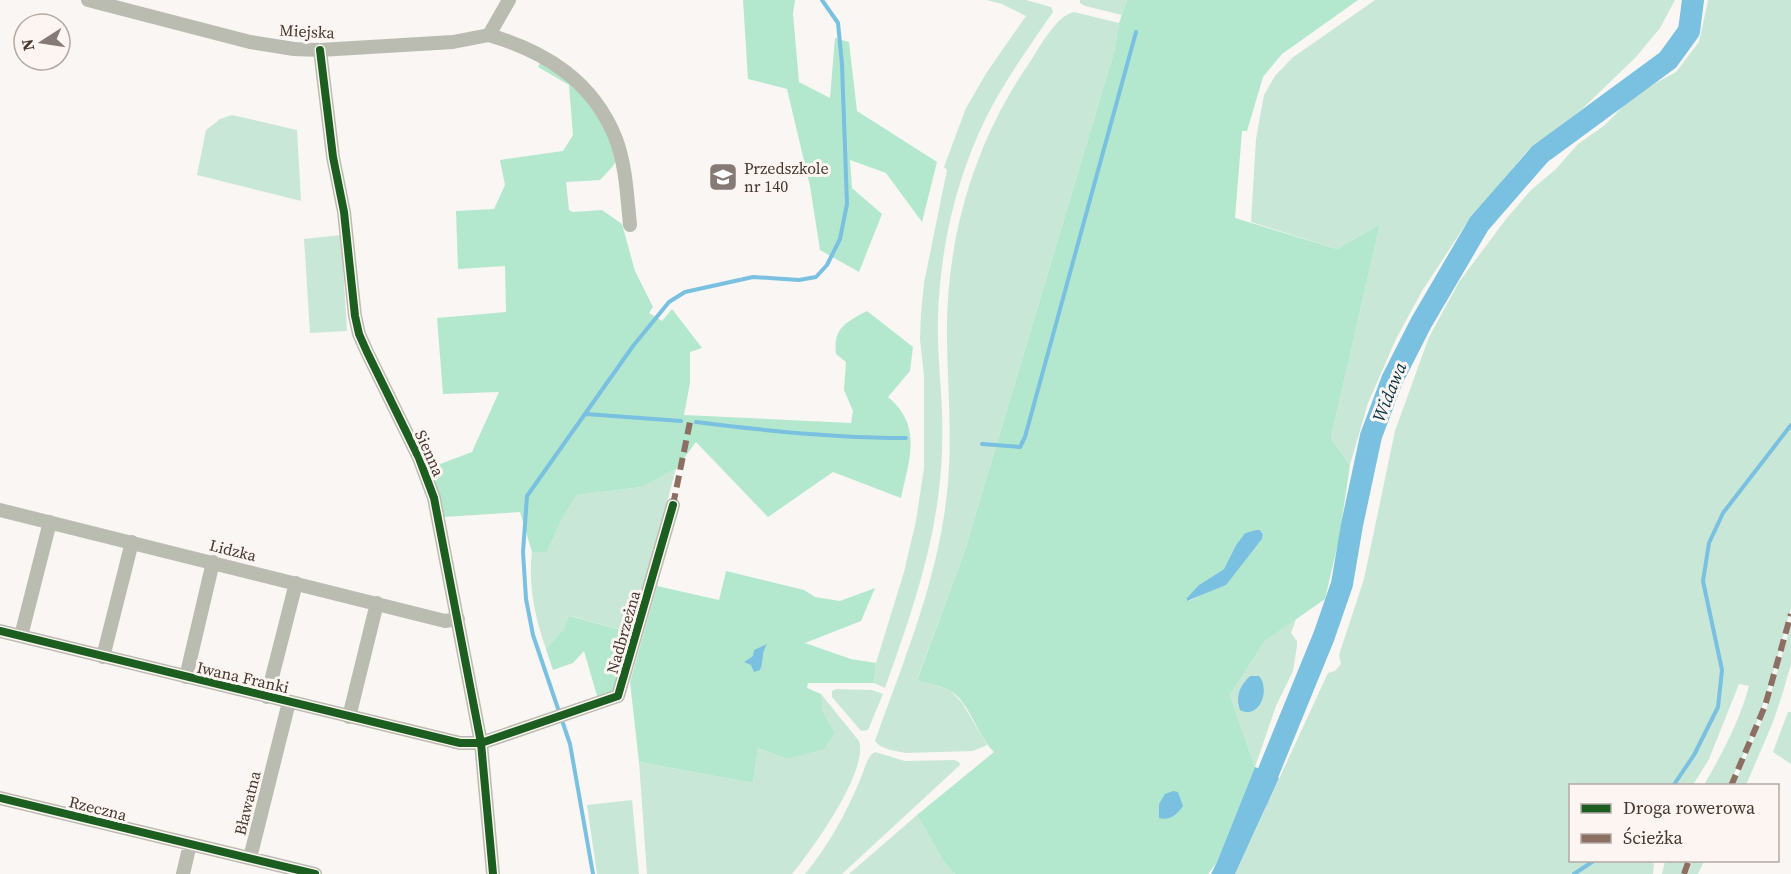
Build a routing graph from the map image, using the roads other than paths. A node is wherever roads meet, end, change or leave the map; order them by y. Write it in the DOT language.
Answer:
graph roads {
  1 [pos="88,0"];
  2 [pos="509,0"];
  3 [pos="489,35"];
  4 [pos="320,50"];
  5 [pos="630,225"];
  6 [pos="673,505"];
  7 [pos="0,510"];
  8 [pos="50,522"];
  9 [pos="132,542"];
  10 [pos="213,562"];
  11 [pos="296,583"];
  12 [pos="377,603"];
  13 [pos="458,619"];
  14 [pos="0,631"];
  15 [pos="21,636"];
  16 [pos="103,657"];
  17 [pos="186,677"];
  18 [pos="267,697"];
  19 [pos="289,702"];
  20 [pos="349,717"];
  21 [pos="481,743"];
  22 [pos="0,798"];
  23 [pos="190,844"];
  24 [pos="250,858"];
  25 [pos="183,874"];
  26 [pos="315,874"];
  27 [pos="493,874"];
  1 -- 4 [label="street, Miejska"];
  2 -- 3 [label="street"];
  3 -- 4 [label="street, Miejska"];
  3 -- 5 [label="street"];
  4 -- 13 [label="street, Sienna"];
  6 -- 21 [label="street, Nadbrzeżna"];
  7 -- 8 [label="street, Lidzka"];
  8 -- 9 [label="street, Lidzka"];
  8 -- 15 [label="street"];
  9 -- 10 [label="street, Lidzka"];
  9 -- 16 [label="street"];
  10 -- 11 [label="street, Lidzka"];
  10 -- 17 [label="street"];
  11 -- 12 [label="street, Lidzka"];
  11 -- 18 [label="street"];
  12 -- 13 [label="street, Lidzka"];
  12 -- 20 [label="street"];
  13 -- 21 [label="street, Sienna"];
  14 -- 15 [label="street, Iwana Franki"];
  15 -- 16 [label="street, Iwana Franki"];
  16 -- 17 [label="street, Iwana Franki"];
  17 -- 18 [label="street, Iwana Franki"];
  18 -- 19 [label="street, Iwana Franki"];
  19 -- 20 [label="street, Iwana Franki"];
  19 -- 24 [label="street, Bławatna"];
  20 -- 21 [label="street, Iwana Franki"];
  21 -- 27 [label="street, Sienna"];
  22 -- 23 [label="street, Rzeczna"];
  23 -- 24 [label="street, Bławatna"];
  23 -- 25 [label="street"];
  24 -- 26 [label="street"];
}
